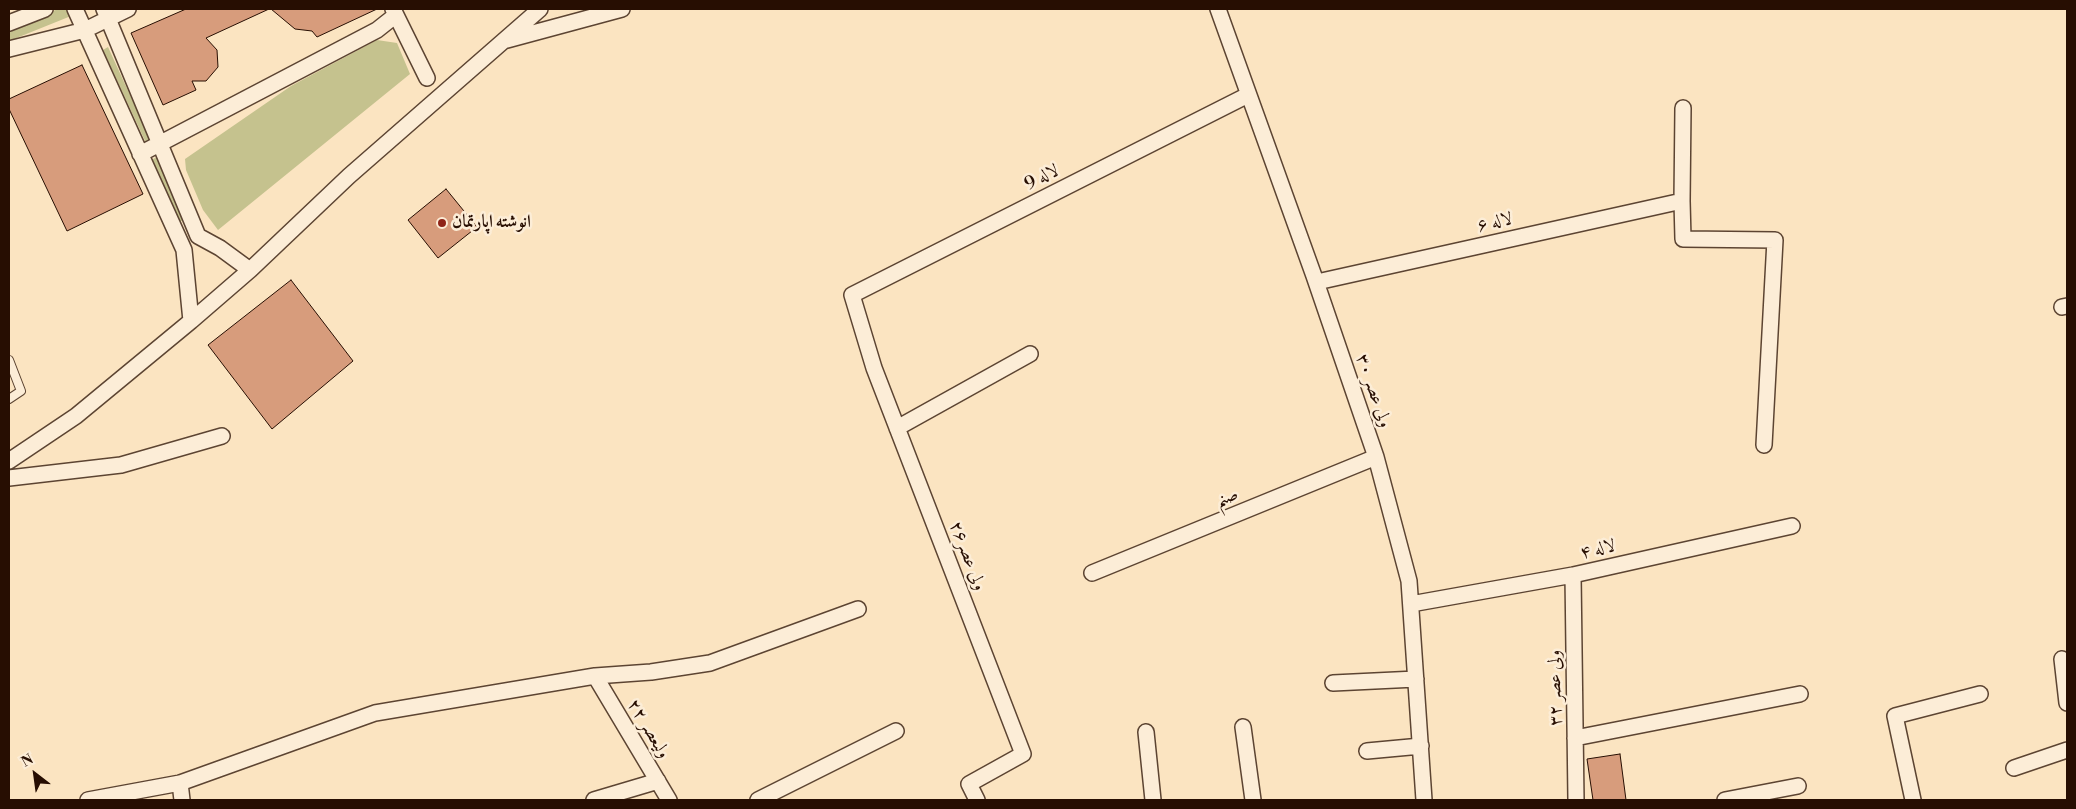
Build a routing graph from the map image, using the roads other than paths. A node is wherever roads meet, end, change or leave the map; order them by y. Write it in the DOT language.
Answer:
graph roads {
  1 [pos="45,9"];
  2 [pos="75,9"];
  3 [pos="128,9"];
  4 [pos="540,9"];
  5 [pos="622,9"];
  6 [pos="1218,9"];
  7 [pos="394,12"];
  8 [pos="105,14"];
  9 [pos="9,23"];
  10 [pos="85,30"];
  11 [pos="503,41"];
  12 [pos="9,49"];
  13 [pos="427,78"];
  14 [pos="1248,95"];
  15 [pos="1683,108"];
  16 [pos="161,143"];
  17 [pos="140,154"];
  18 [pos="1682,201"];
  19 [pos="250,270"];
  20 [pos="1317,282"];
  21 [pos="852,295"];
  22 [pos="192,321"];
  23 [pos="1030,354"];
  24 [pos="9,360"];
  25 [pos="9,400"];
  26 [pos="897,428"];
  27 [pos="222,436"];
  28 [pos="1764,445"];
  29 [pos="1376,457"];
  30 [pos="9,461"];
  31 [pos="9,478"];
  32 [pos="1792,526"];
  33 [pos="1092,573"];
  34 [pos="1573,575"];
  35 [pos="1411,604"];
  36 [pos="858,609"];
  37 [pos="2062,659"];
  38 [pos="595,676"];
  39 [pos="1416,679"];
  40 [pos="1333,683"];
  41 [pos="1800,694"];
  42 [pos="1980,694"];
  43 [pos="2067,703"];
  44 [pos="1244,727"];
  45 [pos="896,731"];
  46 [pos="1146,732"];
  47 [pos="1575,738"];
  48 [pos="1420,746"];
  49 [pos="2067,750"];
  50 [pos="1367,751"];
  51 [pos="2014,768"];
  52 [pos="658,781"];
  53 [pos="180,783"];
  54 [pos="1798,786"];
  55 [pos="88,800"];
  56 [pos="182,800"];
  57 [pos="594,800"];
  58 [pos="669,800"];
  59 [pos="758,800"];
  60 [pos="976,800"];
  61 [pos="1153,800"];
  62 [pos="1253,800"];
  63 [pos="1424,800"];
  64 [pos="1576,800"];
  65 [pos="1725,800"];
  66 [pos="1913,800"];
  1 -- 9 [label="street"];
  2 -- 10 [label="street"];
  3 -- 8 [label="street"];
  4 -- 11 [label="street"];
  5 -- 11 [label="street"];
  6 -- 14 [label="street, ولی عصر ۳۰"];
  7 -- 13 [label="street"];
  7 -- 16 [label="street"];
  8 -- 10 [label="street"];
  8 -- 16 [label="street"];
  10 -- 12 [label="street"];
  10 -- 17 [label="street"];
  11 -- 19 [label="street"];
  14 -- 20 [label="street, ولی عصر ۳۰"];
  14 -- 21 [label="street, لاله 9"];
  15 -- 18 [label="street"];
  16 -- 17 [label="street"];
  16 -- 19 [label="street"];
  17 -- 22 [label="street"];
  18 -- 20 [label="street, لاله ۶"];
  18 -- 28 [label="street"];
  19 -- 22 [label="street"];
  20 -- 29 [label="street, ولی عصر ۳۰"];
  21 -- 26 [label="street, ولی عصر۲۶"];
  22 -- 30 [label="street"];
  23 -- 26 [label="street"];
  24 -- 25 [label="lane"];
  26 -- 60 [label="street, ولی عصر۲۶"];
  27 -- 31 [label="street"];
  29 -- 33 [label="street, صنم"];
  29 -- 35 [label="street, ولی عصر ۳۰"];
  32 -- 34 [label="street, لاله ۴"];
  34 -- 35 [label="street, لاله ۴"];
  34 -- 47 [label="street, ولی عصر ۳۲"];
  35 -- 39 [label="street, ولی عصر ۳۰"];
  36 -- 38 [label="street"];
  37 -- 43 [label="street"];
  38 -- 52 [label="street, ولیعصر ۲۲"];
  38 -- 53 [label="street"];
  39 -- 40 [label="street"];
  39 -- 48 [label="street, ولی عصر ۳۰"];
  41 -- 47 [label="street"];
  42 -- 66 [label="street"];
  44 -- 62 [label="street"];
  45 -- 59 [label="street"];
  46 -- 61 [label="street"];
  47 -- 64 [label="street, ولی عصر ۳۲"];
  48 -- 50 [label="street"];
  48 -- 63 [label="street, ولی عصر ۳۰"];
  49 -- 51 [label="street"];
  52 -- 57 [label="street"];
  52 -- 58 [label="street, ولیعصر ۲۲"];
  53 -- 55 [label="street"];
  53 -- 56 [label="street"];
  54 -- 65 [label="street"];
}
